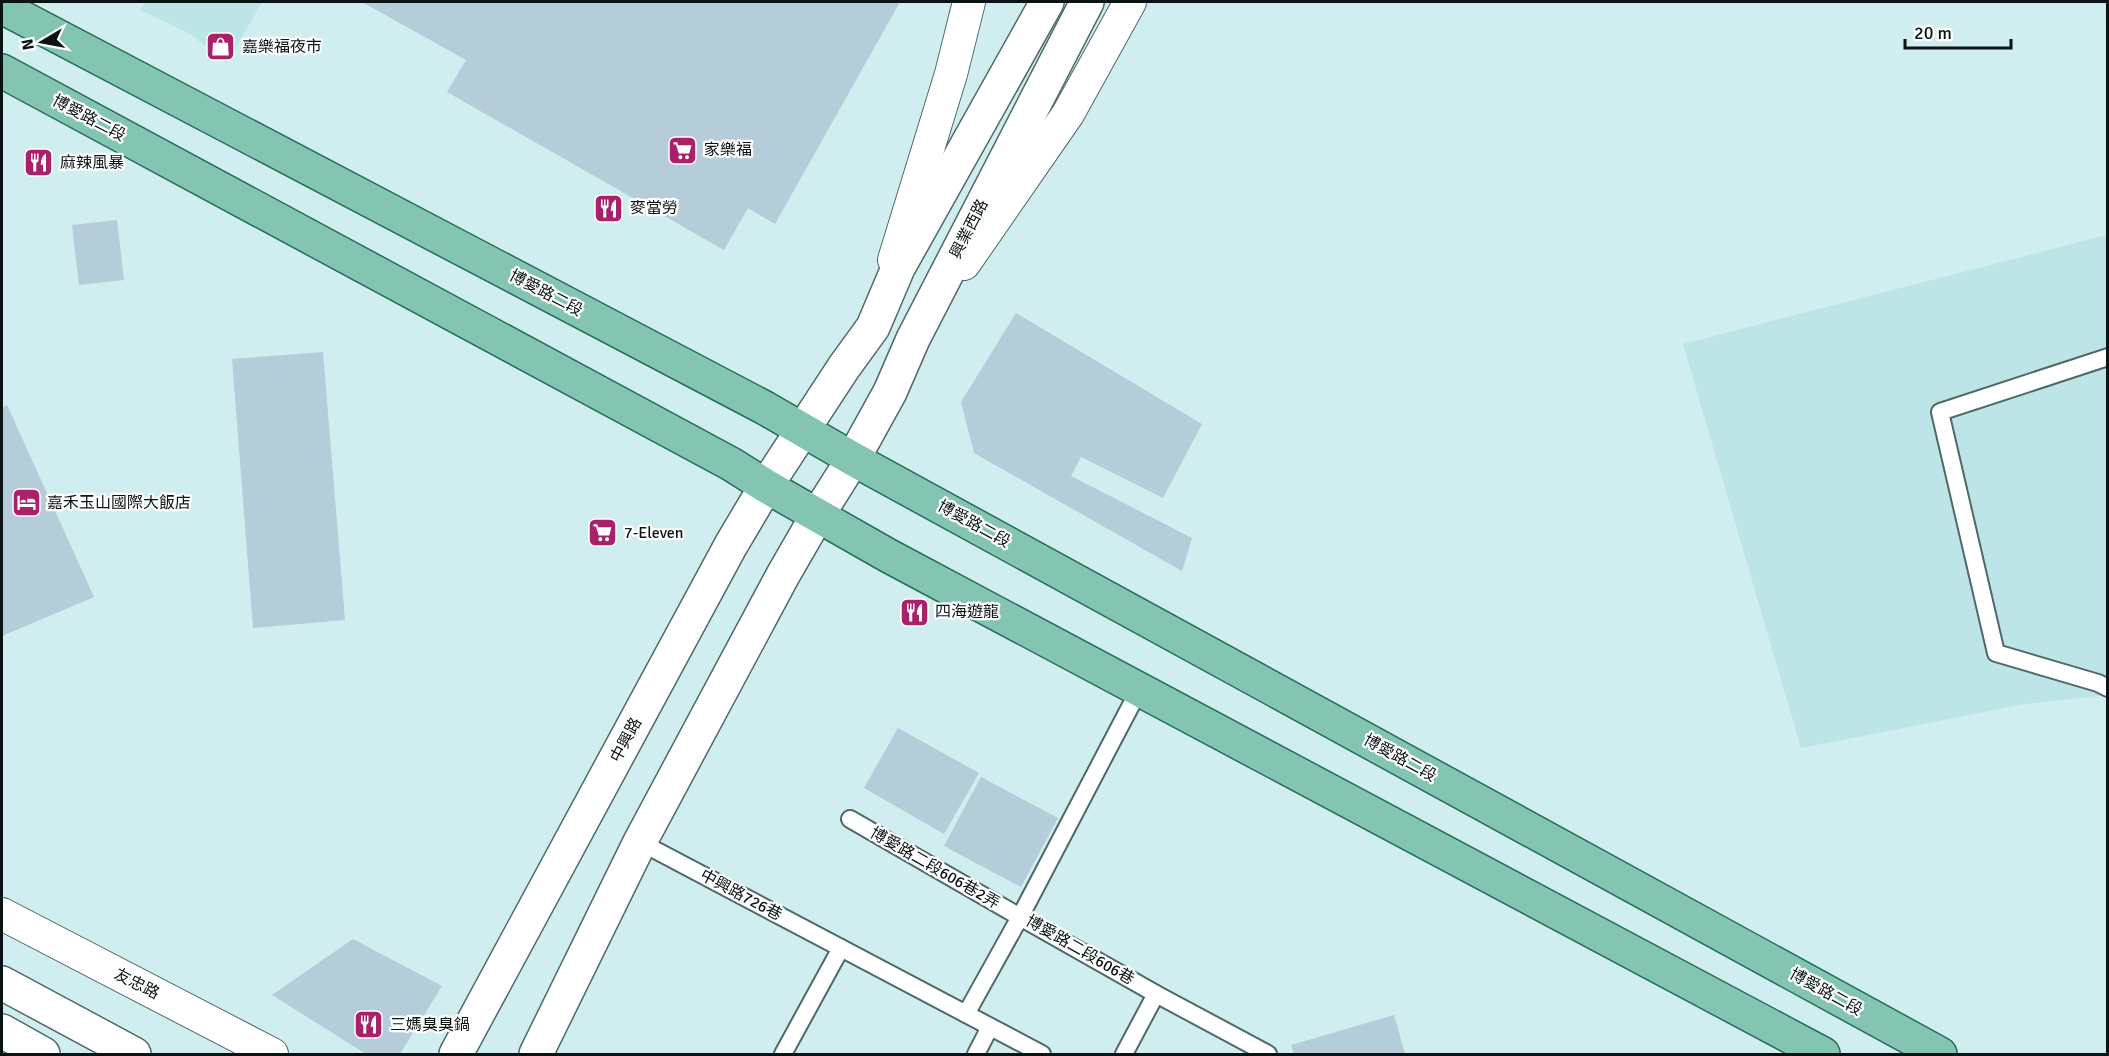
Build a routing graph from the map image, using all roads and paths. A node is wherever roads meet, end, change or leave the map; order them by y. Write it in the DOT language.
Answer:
graph roads {
  1 [pos="969,2"];
  2 [pos="992,2"];
  3 [pos="1047,2"];
  4 [pos="1087,2"];
  5 [pos="1130,2"];
  6 [pos="2,7"];
  7 [pos="2,71"];
  8 [pos="951,74"];
  9 [pos="873,327"];
  10 [pos="913,339"];
  11 [pos="2108,357"];
  12 [pos="803,430"];
  13 [pos="854,459"];
  14 [pos="766,486"];
  15 [pos="817,516"];
  16 [pos="2108,688"];
  17 [pos="1139,690"];
  18 [pos="850,819"];
  19 [pos="640,842"];
  20 [pos="2,914"];
  21 [pos="1020,917"];
  22 [pos="842,948"];
  23 [pos="2,983"];
  24 [pos="1156,994"];
  25 [pos="966,1014"];
  26 [pos="990,1027"];
  27 [pos="2,1031"];
  28 [pos="43,1054"];
  29 [pos="134,1054"];
  30 [pos="272,1054"];
  31 [pos="456,1054"];
  32 [pos="536,1054"];
  33 [pos="783,1054"];
  34 [pos="976,1054"];
  35 [pos="1042,1054"];
  36 [pos="1124,1054"];
  37 [pos="1268,1054"];
  38 [pos="1823,1054"];
  39 [pos="1940,1054"];
  1 -- 8 [label="street"];
  2 -- 8 [label="street"];
  3 -- 9 [label="street"];
  4 -- 10 [label="street, 興業西路"];
  5 -- 10 [label="street"];
  6 -- 12 [label="main road, 博愛路二段"];
  7 -- 14 [label="main road, 博愛路二段"];
  8 -- 9 [label="street"];
  9 -- 12 [label="street"];
  10 -- 13 [label="street, 興業西路"];
  11 -- 16 [label="lane"];
  12 -- 13 [label="main road, 博愛路二段"];
  12 -- 14 [label="street, 中興路"];
  13 -- 15 [label="street"];
  13 -- 39 [label="main road, 博愛路二段"];
  14 -- 15 [label="main road, 博愛路二段"];
  14 -- 31 [label="street, 中興路"];
  15 -- 17 [label="main road, 博愛路二段"];
  15 -- 19 [label="street"];
  17 -- 21 [label="lane, 博愛路二段606巷"];
  17 -- 38 [label="main road, 博愛路二段"];
  18 -- 21 [label="lane, 博愛路二段606巷2弄"];
  19 -- 22 [label="lane, 中興路726巷"];
  19 -- 32 [label="street"];
  20 -- 30 [label="street, 友忠路"];
  21 -- 24 [label="lane, 博愛路二段606巷"];
  21 -- 25 [label="lane"];
  22 -- 25 [label="lane, 中興路726巷"];
  22 -- 33 [label="lane"];
  23 -- 29 [label="street"];
  24 -- 36 [label="lane"];
  24 -- 37 [label="lane, 博愛路二段606巷"];
  25 -- 26 [label="lane, 中興路726巷"];
  26 -- 34 [label="lane"];
  26 -- 35 [label="lane, 中興路726巷"];
  27 -- 28 [label="street"];
}
